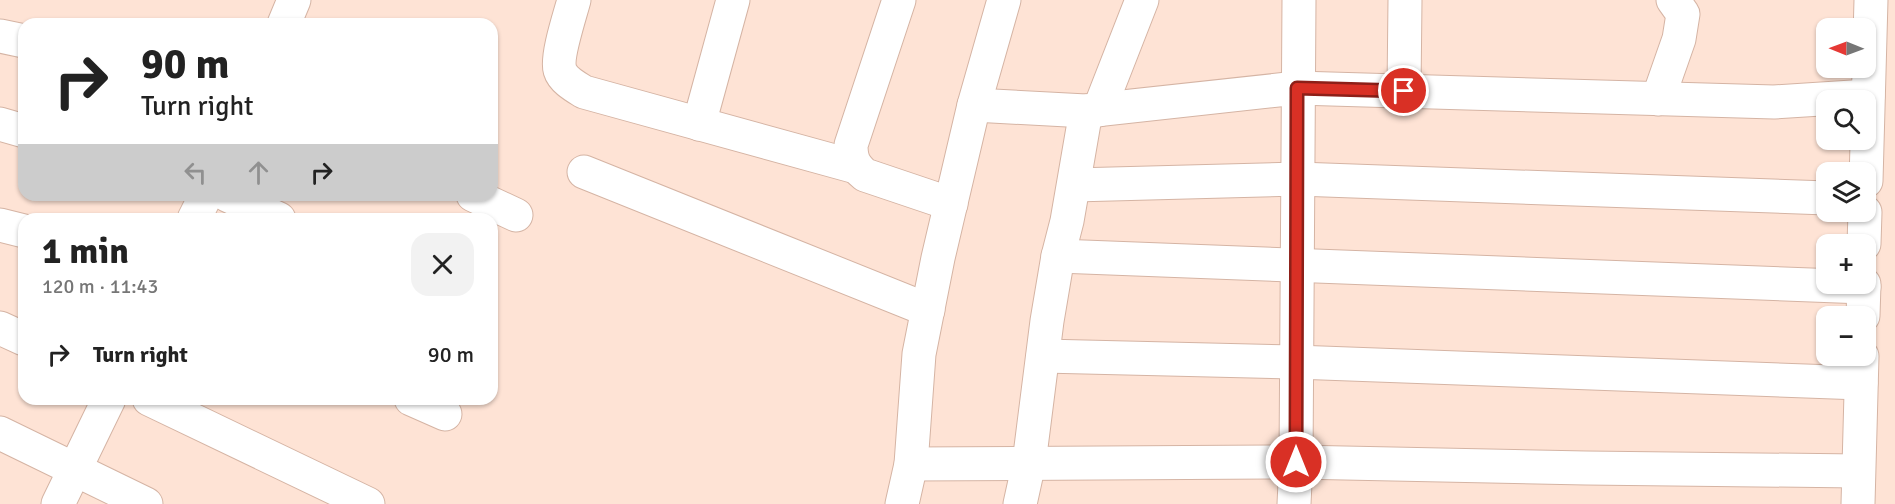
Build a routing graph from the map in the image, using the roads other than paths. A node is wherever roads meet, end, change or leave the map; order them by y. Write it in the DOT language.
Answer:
graph roads {
  1 [pos="294,0"];
  2 [pos="574,0"];
  3 [pos="733,0"];
  4 [pos="899,0"];
  5 [pos="1004,0"];
  6 [pos="1143,0"];
  7 [pos="1299,0"];
  8 [pos="1405,0"];
  9 [pos="1673,0"];
  10 [pos="1871,0"];
  11 [pos="286,18"];
  12 [pos="0,36"];
  13 [pos="18,40"];
  14 [pos="1297,88"];
  15 [pos="1868,90"];
  16 [pos="1404,91"];
  17 [pos="1658,99"];
  18 [pos="1816,99"];
  19 [pos="974,105"];
  20 [pos="1092,111"];
  21 [pos="0,124"];
  22 [pos="699,124"];
  23 [pos="18,129"];
  24 [pos="856,167"];
  25 [pos="584,172"];
  26 [pos="1298,179"];
  27 [pos="1074,185"];
  28 [pos="1816,198"];
  29 [pos="486,201"];
  30 [pos="201,202"];
  31 [pos="951,204"];
  32 [pos="251,213"];
  33 [pos="516,215"];
  34 [pos="0,225"];
  35 [pos="18,230"];
  36 [pos="1058,256"];
  37 [pos="1298,265"];
  38 [pos="1863,296"];
  39 [pos="928,310"];
  40 [pos="0,328"];
  41 [pos="18,336"];
  42 [pos="1043,356"];
  43 [pos="1295,362"];
  44 [pos="1861,370"];
  45 [pos="105,405"];
  46 [pos="162,405"];
  47 [pos="425,405"];
  48 [pos="445,414"];
  49 [pos="0,433"];
  50 [pos="1296,462"];
  51 [pos="911,464"];
  52 [pos="1029,464"];
  53 [pos="75,469"];
  54 [pos="1858,471"];
  55 [pos="58,504"];
  56 [pos="146,504"];
  57 [pos="368,504"];
  58 [pos="902,504"];
  59 [pos="1020,504"];
  60 [pos="1294,504"];
  61 [pos="1858,504"];
  1 -- 11 [label="street"];
  2 -- 22 [label="street"];
  3 -- 22 [label="street"];
  4 -- 24 [label="street"];
  5 -- 19 [label="street"];
  6 -- 20 [label="street"];
  7 -- 14 [label="street"];
  8 -- 16 [label="street"];
  9 -- 17 [label="street"];
  10 -- 15 [label="street"];
  12 -- 13 [label="street"];
  14 -- 16 [label="street"];
  14 -- 20 [label="street"];
  14 -- 26 [label="street"];
  16 -- 17 [label="street"];
  17 -- 18 [label="street"];
  19 -- 20 [label="street"];
  19 -- 31 [label="street"];
  20 -- 27 [label="street"];
  21 -- 23 [label="street"];
  22 -- 24 [label="street"];
  24 -- 31 [label="street"];
  25 -- 39 [label="street"];
  26 -- 27 [label="street"];
  26 -- 28 [label="street"];
  26 -- 37 [label="street"];
  27 -- 36 [label="street"];
  29 -- 33 [label="street"];
  30 -- 32 [label="street"];
  31 -- 39 [label="street"];
  34 -- 35 [label="street"];
  36 -- 37 [label="street"];
  36 -- 42 [label="street"];
  37 -- 38 [label="street"];
  37 -- 43 [label="street"];
  39 -- 51 [label="street"];
  40 -- 41 [label="street"];
  42 -- 43 [label="street"];
  42 -- 52 [label="street"];
  43 -- 44 [label="street"];
  43 -- 50 [label="street"];
  44 -- 54 [label="street"];
  45 -- 53 [label="street"];
  46 -- 57 [label="street"];
  47 -- 48 [label="street"];
  49 -- 53 [label="street"];
  50 -- 52 [label="street"];
  50 -- 54 [label="street"];
  50 -- 60 [label="street"];
  51 -- 52 [label="street"];
  51 -- 58 [label="street"];
  52 -- 59 [label="street"];
  53 -- 55 [label="street"];
  53 -- 56 [label="street"];
  54 -- 61 [label="street"];
}
